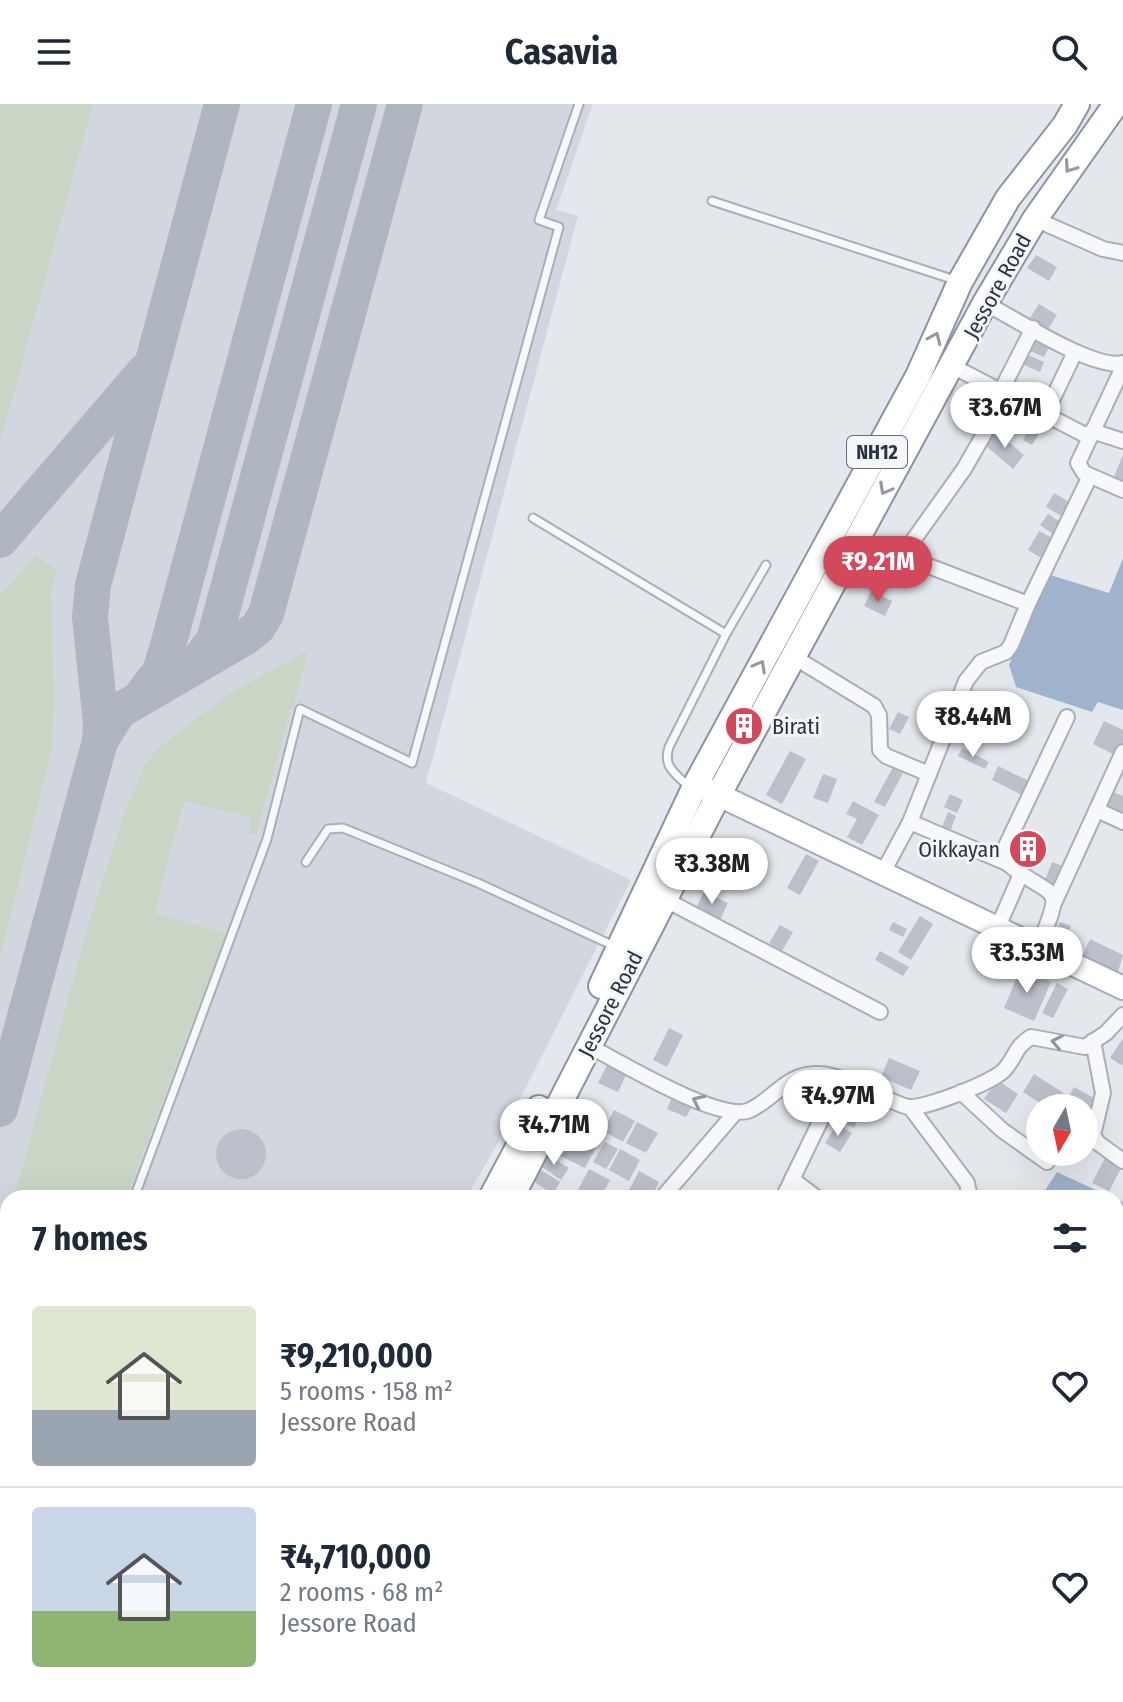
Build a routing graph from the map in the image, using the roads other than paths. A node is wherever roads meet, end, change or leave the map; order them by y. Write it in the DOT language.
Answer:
graph roads {
  1 [pos="579,104"];
  2 [pos="1090,104"];
  3 [pos="1116,104"];
  4 [pos="1071,115"];
  5 [pos="712,201"];
  6 [pos="1035,219"];
  7 [pos="1123,253"];
  8 [pos="960,282"];
  9 [pos="985,303"];
  10 [pos="1033,328"];
  11 [pos="1075,352"];
  12 [pos="1123,365"];
  13 [pos="952,366"];
  14 [pos="1004,392"];
  15 [pos="1045,415"];
  16 [pos="1090,434"];
  17 [pos="1123,441"];
  18 [pos="1090,476"];
  19 [pos="1123,490"];
  20 [pos="533,518"];
  21 [pos="858,539"];
  22 [pos="902,556"];
  23 [pos="766,565"];
  24 [pos="1028,604"];
  25 [pos="726,634"];
  26 [pos="794,657"];
  27 [pos="1067,717"];
  28 [pos="1123,752"];
  29 [pos="929,774"];
  30 [pos="696,784"];
  31 [pos="719,794"];
  32 [pos="1097,810"];
  33 [pos="910,822"];
  34 [pos="1123,822"];
  35 [pos="306,862"];
  36 [pos="1007,863"];
  37 [pos="882,874"];
  38 [pos="1021,874"];
  39 [pos="664,899"];
  40 [pos="1054,903"];
  41 [pos="997,929"];
  42 [pos="1038,947"];
  43 [pos="620,949"];
  44 [pos="1123,988"];
  45 [pos="880,1012"];
  46 [pos="1123,1015"];
  47 [pos="1117,1030"];
  48 [pos="1093,1041"];
  49 [pos="589,1046"];
  50 [pos="845,1082"];
  51 [pos="961,1092"];
  52 [pos="910,1107"];
  53 [pos="734,1114"];
  54 [pos="1026,1146"];
  55 [pos="1123,1161"];
  56 [pos="792,1179"];
  57 [pos="137,1190"];
  58 [pos="495,1190"];
  59 [pos="515,1190"];
  60 [pos="669,1190"];
  61 [pos="787,1190"];
  62 [pos="806,1190"];
  63 [pos="968,1190"];
  1 -- 57 [label="lane"];
  2 -- 4 [label="main road"];
  3 -- 6 [label="highway, Jessore Road / NH12, one-way"];
  4 -- 8 [label="highway, NH12"];
  5 -- 8 [label="lane"];
  6 -- 7 [label="street"];
  6 -- 9 [label="highway, Jessore Road / NH12"];
  30 -- 8 [label="highway, NH12, one-way"];
  9 -- 10 [label="street"];
  9 -- 13 [label="highway, Jessore Road / NH12"];
  10 -- 11 [label="street"];
  10 -- 14 [label="street"];
  11 -- 12 [label="street"];
  11 -- 15 [label="street"];
  12 -- 16 [label="street"];
  13 -- 14 [label="street"];
  13 -- 21 [label="highway, Jessore Road / NH12, one-way"];
  14 -- 15 [label="street"];
  14 -- 22 [label="street"];
  15 -- 16 [label="street"];
  16 -- 17 [label="street"];
  16 -- 18 [label="street"];
  18 -- 19 [label="street"];
  18 -- 24 [label="street"];
  20 -- 25 [label="lane"];
  21 -- 22 [label="street"];
  21 -- 26 [label="highway, Jessore Road / NH12"];
  22 -- 24 [label="street"];
  23 -- 25 [label="lane"];
  24 -- 29 [label="street"];
  25 -- 30 [label="lane"];
  26 -- 29 [label="street"];
  26 -- 31 [label="highway, Jessore Road / NH12"];
  27 -- 36 [label="street"];
  28 -- 32 [label="street"];
  29 -- 33 [label="street"];
  30 -- 31 [label="main road"];
  30 -- 43 [label="highway, NH12"];
  31 -- 37 [label="main road"];
  31 -- 39 [label="highway, Jessore Road / NH12"];
  32 -- 34 [label="street"];
  32 -- 40 [label="street"];
  33 -- 36 [label="street"];
  33 -- 37 [label="street"];
  35 -- 43 [label="lane"];
  36 -- 38 [label="street"];
  37 -- 41 [label="main road"];
  38 -- 40 [label="street"];
  38 -- 41 [label="street"];
  39 -- 45 [label="street"];
  39 -- 49 [label="highway, Jessore Road / NH12"];
  40 -- 42 [label="street"];
  41 -- 42 [label="main road"];
  42 -- 44 [label="main road"];
  43 -- 58 [label="highway, NH12"];
  46 -- 47 [label="street"];
  47 -- 48 [label="street"];
  48 -- 51 [label="street, one-way"];
  48 -- 55 [label="street"];
  53 -- 49 [label="street, one-way"];
  49 -- 59 [label="highway, Jessore Road / NH12"];
  50 -- 52 [label="street"];
  50 -- 53 [label="street"];
  50 -- 56 [label="street"];
  51 -- 52 [label="street"];
  51 -- 54 [label="street"];
  52 -- 63 [label="street"];
  53 -- 60 [label="street"];
  56 -- 61 [label="street"];
  56 -- 62 [label="street"];
}
